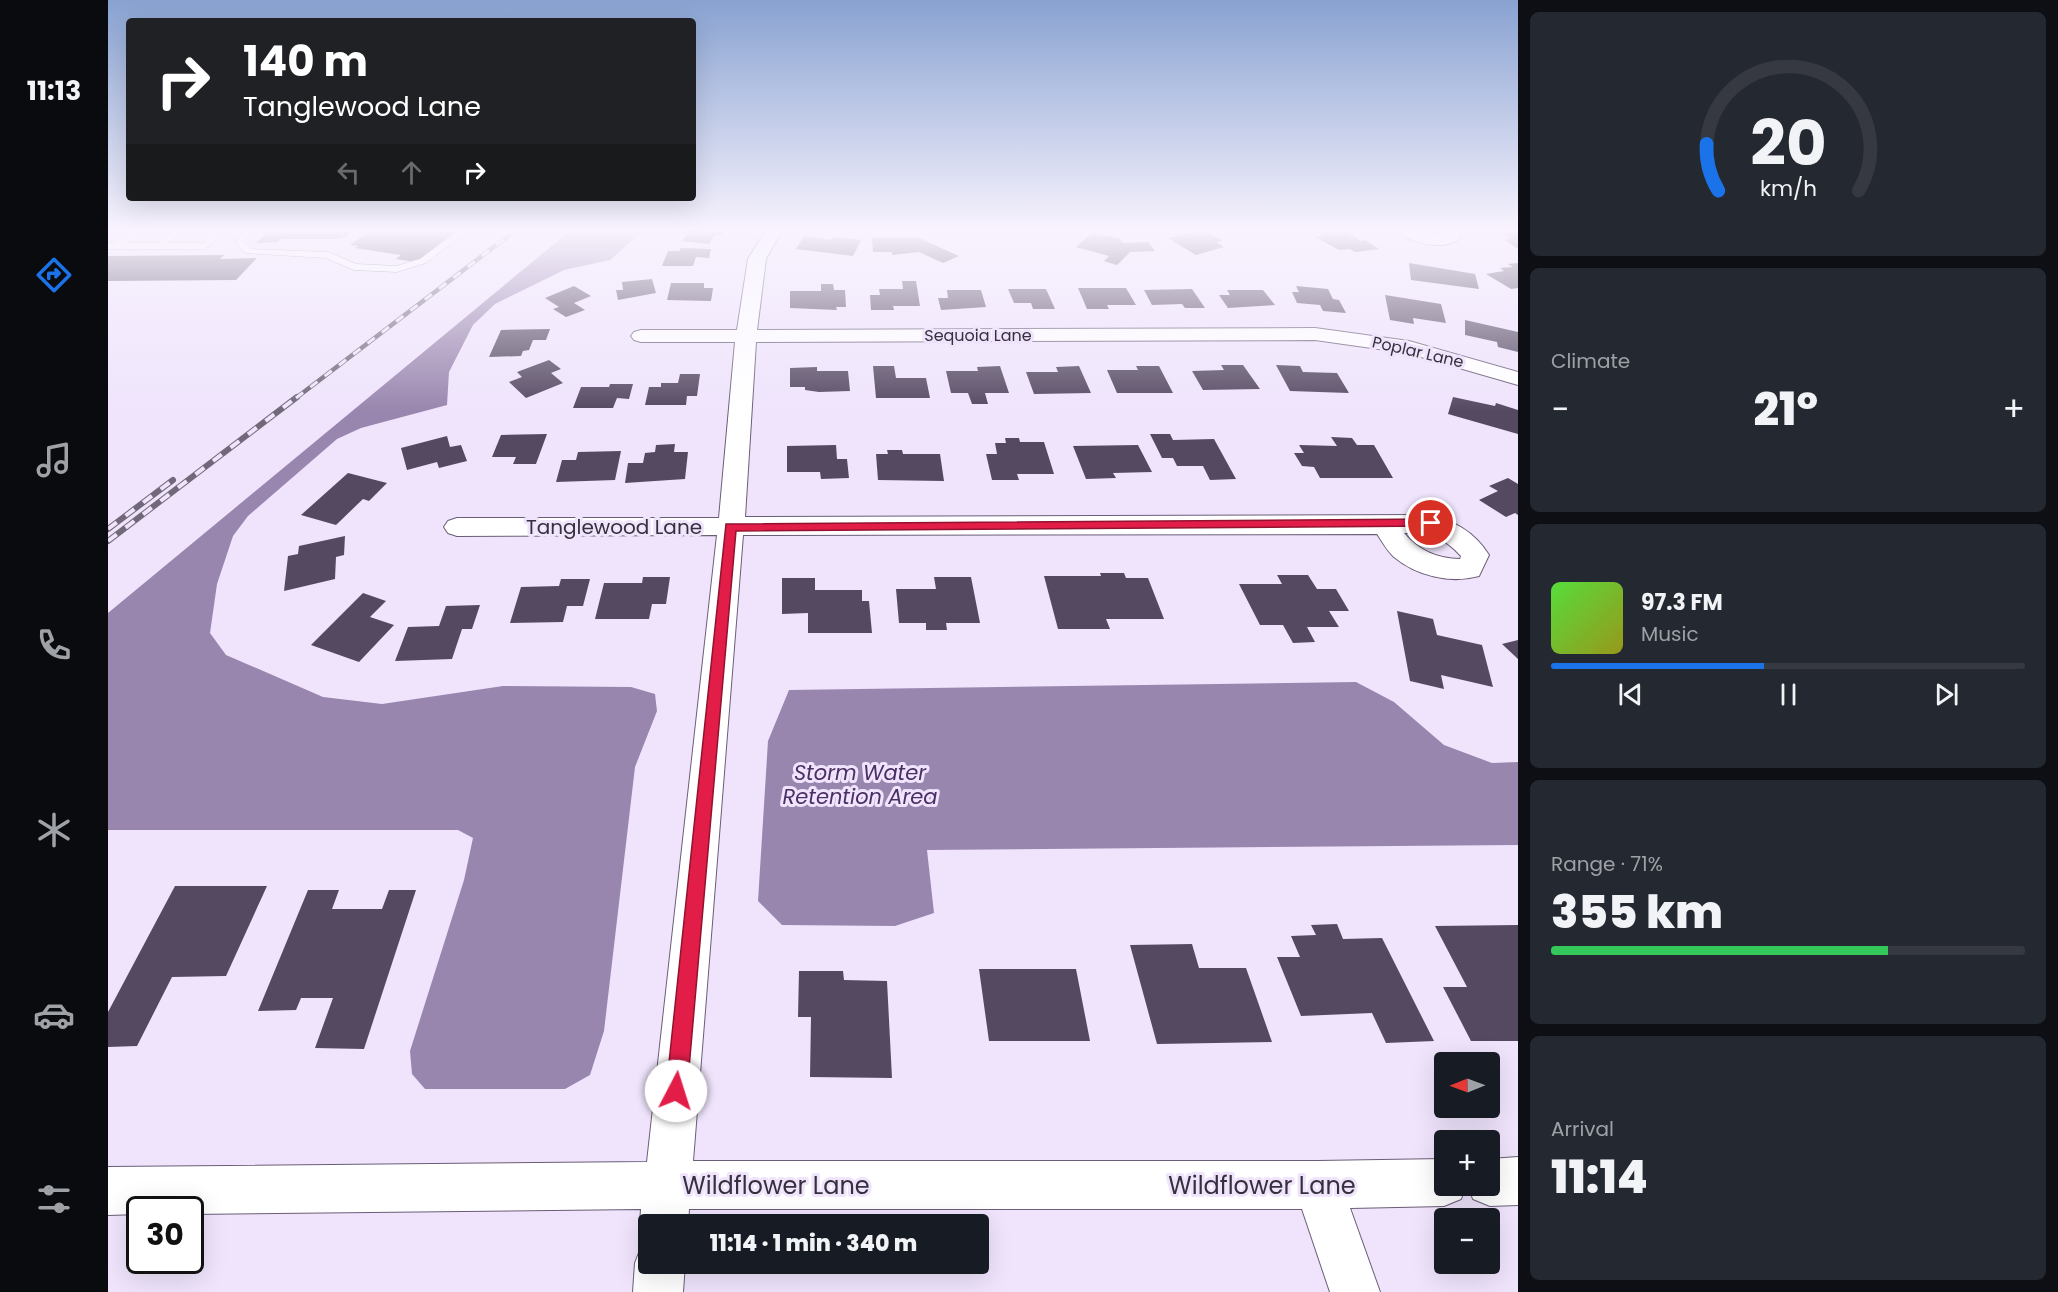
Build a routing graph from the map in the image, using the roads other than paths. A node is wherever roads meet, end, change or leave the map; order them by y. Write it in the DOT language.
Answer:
graph roads {
  1 [pos="753,290"];
  2 [pos="1316,334"];
  3 [pos="641,336"];
  4 [pos="746,336"];
  5 [pos="1518,379"];
  6 [pos="1384,525"];
  7 [pos="457,527"];
  8 [pos="731,527"];
  9 [pos="1518,1181"];
  10 [pos="1434,1182"];
  11 [pos="1500,1182"];
  12 [pos="1318,1185"];
  13 [pos="108,1191"];
  14 [pos="666,1204"];
  15 [pos="659,1274"];
  16 [pos="658,1292"];
  17 [pos="1355,1292"];
  1 -- 4 [label="street"];
  2 -- 4 [label="street, Sequoia Lane"];
  2 -- 5 [label="street, Poplar Lane"];
  3 -- 4 [label="street, Sequoia Lane"];
  4 -- 8 [label="street"];
  6 -- 8 [label="street, Tanglewood Lane"];
  7 -- 8 [label="street, Tanglewood Lane"];
  8 -- 14 [label="street"];
  9 -- 11 [label="street"];
  10 -- 12 [label="street, Wildflower Lane"];
  12 -- 14 [label="street, Wildflower Lane"];
  12 -- 17 [label="street"];
  13 -- 14 [label="street, Wildflower Lane"];
  15 -- 16 [label="street"];
}
